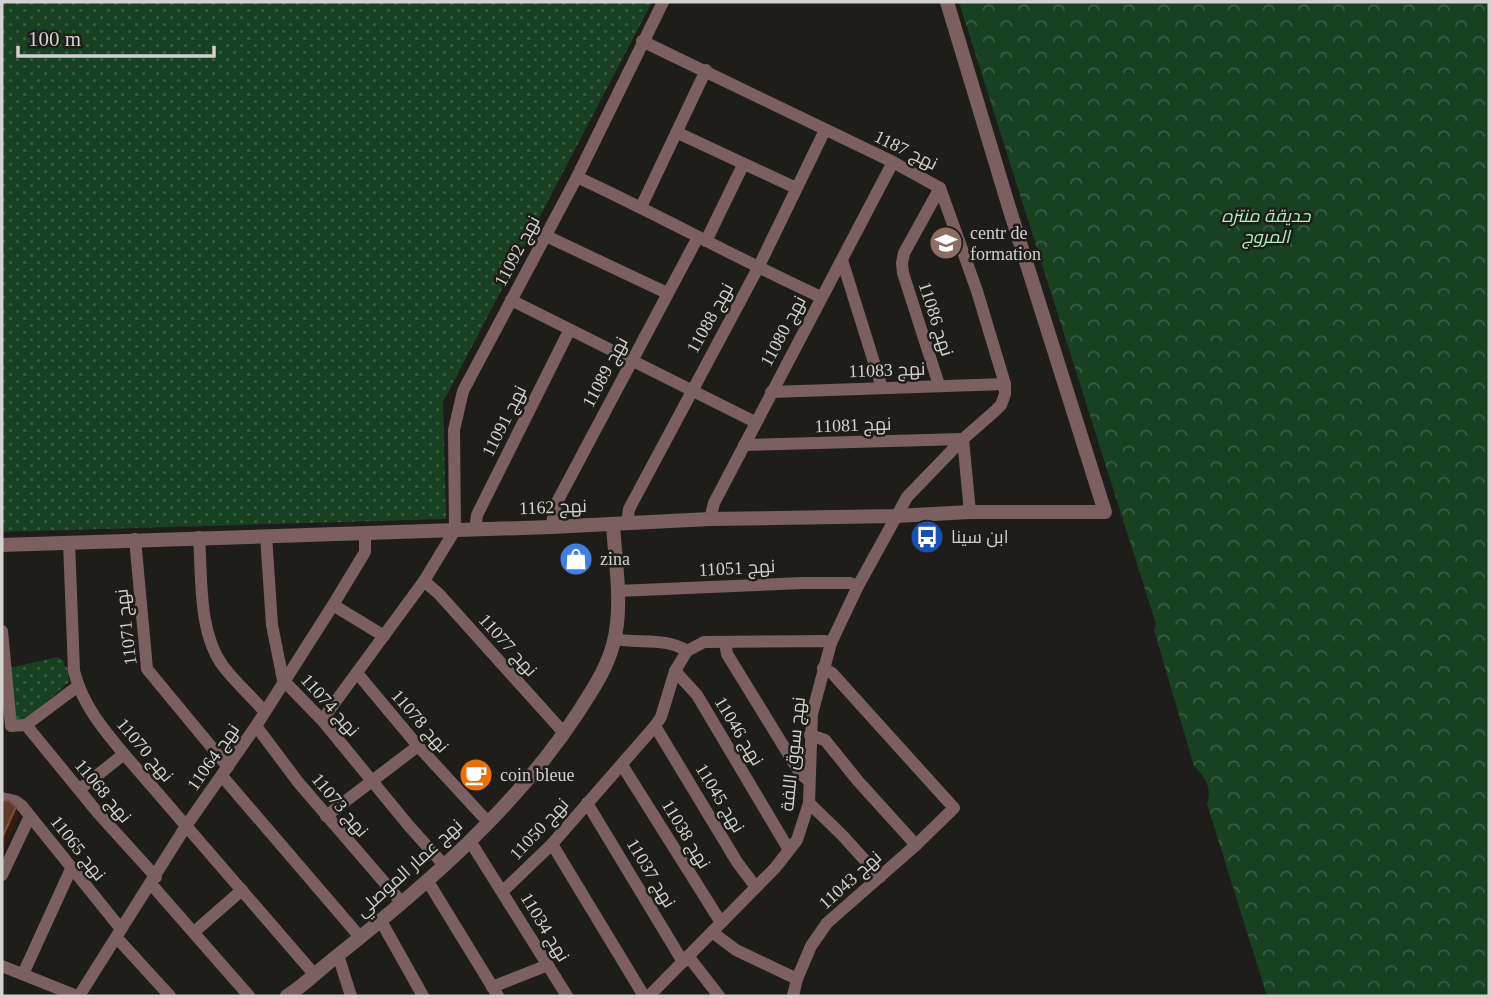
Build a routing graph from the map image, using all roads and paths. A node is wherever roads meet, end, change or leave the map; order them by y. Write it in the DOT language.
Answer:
graph roads {
  1 [pos="663,2"];
  2 [pos="947,2"];
  3 [pos="642,41"];
  4 [pos="706,71"];
  5 [pos="825,130"];
  6 [pos="678,133"];
  7 [pos="893,162"];
  8 [pos="743,164"];
  9 [pos="577,177"];
  10 [pos="796,188"];
  11 [pos="940,188"];
  12 [pos="641,207"];
  13 [pos="544,235"];
  14 [pos="702,239"];
  15 [pos="842,260"];
  16 [pos="758,268"];
  17 [pos="667,293"];
  18 [pos="821,297"];
  19 [pos="511,300"];
  20 [pos="569,331"];
  21 [pos="631,360"];
  22 [pos="1005,384"];
  23 [pos="939,385"];
  24 [pos="882,388"];
  25 [pos="691,389"];
  26 [pos="771,392"];
  27 [pos="755,422"];
  28 [pos="963,439"];
  29 [pos="744,445"];
  30 [pos="970,512"];
  31 [pos="896,516"];
  32 [pos="710,519"];
  33 [pos="620,523"];
  34 [pos="551,527"];
  35 [pos="475,529"];
  36 [pos="455,530"];
  37 [pos="365,533"];
  38 [pos="266,536"];
  39 [pos="199,537"];
  40 [pos="135,539"];
  41 [pos="69,542"];
  42 [pos="2,545"];
  43 [pos="424,581"];
  44 [pos="858,586"];
  45 [pos="617,591"];
  46 [pos="332,605"];
  47 [pos="384,636"];
  48 [pos="615,639"];
  49 [pos="3,640"];
  50 [pos="725,642"];
  51 [pos="831,643"];
  52 [pos="687,650"];
  53 [pos="823,668"];
  54 [pos="675,671"];
  55 [pos="357,673"];
  56 [pos="283,680"];
  57 [pos="78,687"];
  58 [pos="264,710"];
  59 [pos="322,720"];
  60 [pos="26,725"];
  61 [pos="7,726"];
  62 [pos="256,726"];
  63 [pos="655,726"];
  64 [pos="564,733"];
  65 [pos="810,735"];
  66 [pos="418,746"];
  67 [pos="124,754"];
  68 [pos="622,765"];
  69 [pos="225,772"];
  70 [pos="372,781"];
  71 [pos="809,781"];
  72 [pos="80,789"];
  73 [pos="2,798"];
  74 [pos="587,803"];
  75 [pos="809,803"];
  76 [pos="30,816"];
  77 [pos="326,816"];
  78 [pos="487,821"];
  79 [pos="186,826"];
  80 [pos="470,841"];
  81 [pos="552,844"];
  82 [pos="916,845"];
  83 [pos="789,850"];
  84 [pos="444,865"];
  85 [pos="71,869"];
  86 [pos="2,875"];
  87 [pos="880,877"];
  88 [pos="153,880"];
  89 [pos="427,880"];
  90 [pos="755,886"];
  91 [pos="243,890"];
  92 [pos="503,891"];
  93 [pos="402,904"];
  94 [pos="381,921"];
  95 [pos="716,927"];
  96 [pos="194,932"];
  97 [pos="119,933"];
  98 [pos="360,937"];
  99 [pos="338,955"];
  100 [pos="686,959"];
  101 [pos="548,965"];
  102 [pos="2,966"];
  103 [pos="23,974"];
  104 [pos="314,974"];
  105 [pos="797,979"];
  106 [pos="495,992"];
  107 [pos="291,995"];
  108 [pos="78,996"];
  109 [pos="170,996"];
  110 [pos="248,996"];
  111 [pos="351,996"];
  112 [pos="423,996"];
  113 [pos="567,996"];
  114 [pos="644,996"];
  115 [pos="649,996"];
  116 [pos="719,996"];
  117 [pos="793,996"];
  1 -- 3 [label="street, نهج 11092"];
  2 -- 30 [label="street, نهج 1162"];
  3 -- 4 [label="street, نهج 1187"];
  3 -- 9 [label="street, نهج 11092"];
  4 -- 5 [label="street, نهج 1187"];
  4 -- 6 [label="street"];
  5 -- 7 [label="street, نهج 1187"];
  5 -- 10 [label="street, نهج 11088"];
  6 -- 8 [label="street"];
  6 -- 12 [label="street"];
  7 -- 11 [label="street, نهج 1187"];
  7 -- 15 [label="street, نهج 11080"];
  8 -- 10 [label="street"];
  8 -- 14 [label="street, نهج 11089"];
  9 -- 12 [label="street"];
  9 -- 13 [label="street, نهج 11092"];
  10 -- 16 [label="street, نهج 11088"];
  11 -- 22 [label="street, نهج 1187"];
  11 -- 23 [label="street, نهج 11086"];
  12 -- 14 [label="street"];
  13 -- 17 [label="street"];
  13 -- 19 [label="street, نهج 11092"];
  14 -- 16 [label="street"];
  14 -- 17 [label="street, نهج 11089"];
  15 -- 18 [label="street, نهج 11080"];
  15 -- 24 [label="street"];
  16 -- 18 [label="street"];
  16 -- 25 [label="street, نهج 11088"];
  17 -- 21 [label="street, نهج 11089"];
  18 -- 26 [label="street, نهج 11080"];
  19 -- 20 [label="street"];
  19 -- 36 [label="street, نهج 11092"];
  20 -- 21 [label="street"];
  20 -- 35 [label="street, نهج 11091"];
  21 -- 25 [label="street"];
  21 -- 34 [label="street, نهج 11089"];
  22 -- 23 [label="street, نهج 11083"];
  22 -- 28 [label="street"];
  23 -- 24 [label="street, نهج 11083"];
  24 -- 26 [label="street, نهج 11083"];
  25 -- 27 [label="street"];
  25 -- 33 [label="street, نهج 11088"];
  26 -- 27 [label="street, نهج 11080"];
  27 -- 29 [label="street, نهج 11080"];
  28 -- 29 [label="street, نهج 11081"];
  28 -- 30 [label="street"];
  28 -- 31 [label="street"];
  29 -- 32 [label="street, نهج 11080"];
  30 -- 31 [label="street, نهج 1162"];
  31 -- 32 [label="street, نهج 1162"];
  31 -- 44 [label="street, نهج سوق اللفة"];
  32 -- 33 [label="street, نهج 1162"];
  33 -- 34 [label="street, نهج 1162"];
  33 -- 45 [label="street, نهج عمار الموصلي"];
  34 -- 35 [label="street, نهج 1162"];
  35 -- 36 [label="street, نهج 1162"];
  36 -- 37 [label="street, نهج 1162"];
  36 -- 43 [label="street"];
  37 -- 38 [label="street, نهج 1162"];
  37 -- 46 [label="street, نهج 11064"];
  38 -- 39 [label="street, نهج 1162"];
  38 -- 56 [label="street, نهج 11074"];
  39 -- 40 [label="street, نهج 1162"];
  39 -- 58 [label="street"];
  40 -- 41 [label="street, نهج 1162"];
  40 -- 69 [label="street, نهج 11071"];
  41 -- 42 [label="street, نهج 1162"];
  41 -- 57 [label="street, نهج 11070"];
  43 -- 47 [label="street"];
  43 -- 64 [label="street, نهج 11077"];
  44 -- 45 [label="street, نهج 11051"];
  44 -- 51 [label="street, نهج سوق اللفة"];
  45 -- 48 [label="street, نهج عمار الموصلي"];
  46 -- 47 [label="street"];
  46 -- 56 [label="street, نهج 11064"];
  47 -- 55 [label="street"];
  48 -- 52 [label="street"];
  48 -- 64 [label="street, نهج عمار الموصلي"];
  49 -- 61 [label="street"];
  50 -- 51 [label="street"];
  50 -- 52 [label="street"];
  50 -- 71 [label="street"];
  51 -- 53 [label="street, نهج سوق اللفة"];
  52 -- 54 [label="street, نهج 11050"];
  53 -- 65 [label="street, نهج سوق اللفة"];
  53 -- 82 [label="street, نهج 11043"];
  54 -- 63 [label="street, نهج 11050"];
  54 -- 83 [label="street, نهج 11046"];
  55 -- 59 [label="street"];
  55 -- 66 [label="street, نهج 11078"];
  56 -- 58 [label="street, نهج 11064"];
  56 -- 59 [label="street, نهج 11074"];
  57 -- 60 [label="street"];
  57 -- 67 [label="street, نهج 11070"];
  58 -- 62 [label="street, نهج 11064"];
  59 -- 70 [label="street, نهج 11074"];
  60 -- 61 [label="street"];
  60 -- 72 [label="street, نهج 11068"];
  62 -- 69 [label="street, نهج 11064"];
  62 -- 77 [label="street, نهج 11073"];
  63 -- 68 [label="street, نهج 11050"];
  63 -- 90 [label="street, نهج 11045"];
  64 -- 78 [label="street, نهج عمار الموصلي"];
  65 -- 71 [label="street, نهج سوق اللفة"];
  65 -- 82 [label="street"];
  66 -- 70 [label="street"];
  66 -- 78 [label="street, نهج 11078"];
  67 -- 72 [label="street"];
  67 -- 79 [label="street, نهج 11070"];
  68 -- 74 [label="street, نهج 11050"];
  68 -- 95 [label="street, نهج 11038"];
  69 -- 79 [label="street, نهج 11064"];
  69 -- 98 [label="street, نهج 11071"];
  70 -- 77 [label="street"];
  70 -- 84 [label="street, نهج 11074"];
  71 -- 75 [label="street, نهج سوق اللفة"];
  72 -- 88 [label="street, نهج 11068"];
  73 -- 76 [label="street, نهج 11065"];
  74 -- 81 [label="street, نهج 11050"];
  74 -- 100 [label="street, نهج 11037"];
  75 -- 83 [label="street, نهج سوق اللفة"];
  75 -- 87 [label="street"];
  76 -- 85 [label="street, نهج 11065"];
  76 -- 86 [label="street"];
  77 -- 93 [label="street, نهج 11073"];
  78 -- 80 [label="street, نهج عمار الموصلي"];
  79 -- 88 [label="street, نهج 11064"];
  79 -- 91 [label="street, نهج 11070"];
  80 -- 84 [label="street, نهج عمار الموصلي"];
  80 -- 92 [label="street, نهج 11034"];
  81 -- 92 [label="street, نهج 11050"];
  81 -- 114 [label="street"];
  82 -- 87 [label="street, نهج 11043"];
  83 -- 90 [label="street, نهج سوق اللفة"];
  84 -- 89 [label="street, نهج عمار الموصلي"];
  85 -- 97 [label="street, نهج 11065"];
  85 -- 103 [label="street"];
  87 -- 105 [label="street, نهج 11043"];
  88 -- 96 [label="street, نهج 11068"];
  88 -- 97 [label="street, نهج 11064"];
  89 -- 93 [label="street, نهج عمار الموصلي"];
  89 -- 106 [label="street"];
  90 -- 95 [label="street, نهج سوق اللفة"];
  91 -- 96 [label="street"];
  91 -- 104 [label="street, نهج 11070"];
  92 -- 101 [label="street, نهج 11034"];
  93 -- 94 [label="street, نهج عمار الموصلي"];
  94 -- 98 [label="street, نهج عمار الموصلي"];
  94 -- 112 [label="street"];
  95 -- 100 [label="street, نهج سوق اللفة"];
  95 -- 105 [label="street"];
  96 -- 110 [label="street, نهج 11068"];
  97 -- 108 [label="street, نهج 11064"];
  97 -- 109 [label="street, نهج 11065"];
  98 -- 99 [label="street, نهج عمار الموصلي"];
  99 -- 104 [label="street, نهج عمار الموصلي"];
  99 -- 111 [label="street"];
  100 -- 115 [label="street, نهج سوق اللفة"];
  100 -- 116 [label="street, نهج 11037"];
  101 -- 106 [label="street"];
  101 -- 113 [label="street, نهج 11034"];
  102 -- 103 [label="street"];
  103 -- 108 [label="street"];
  104 -- 107 [label="street, نهج عمار الموصلي"];
  105 -- 117 [label="street, نهج 11043"];
}
